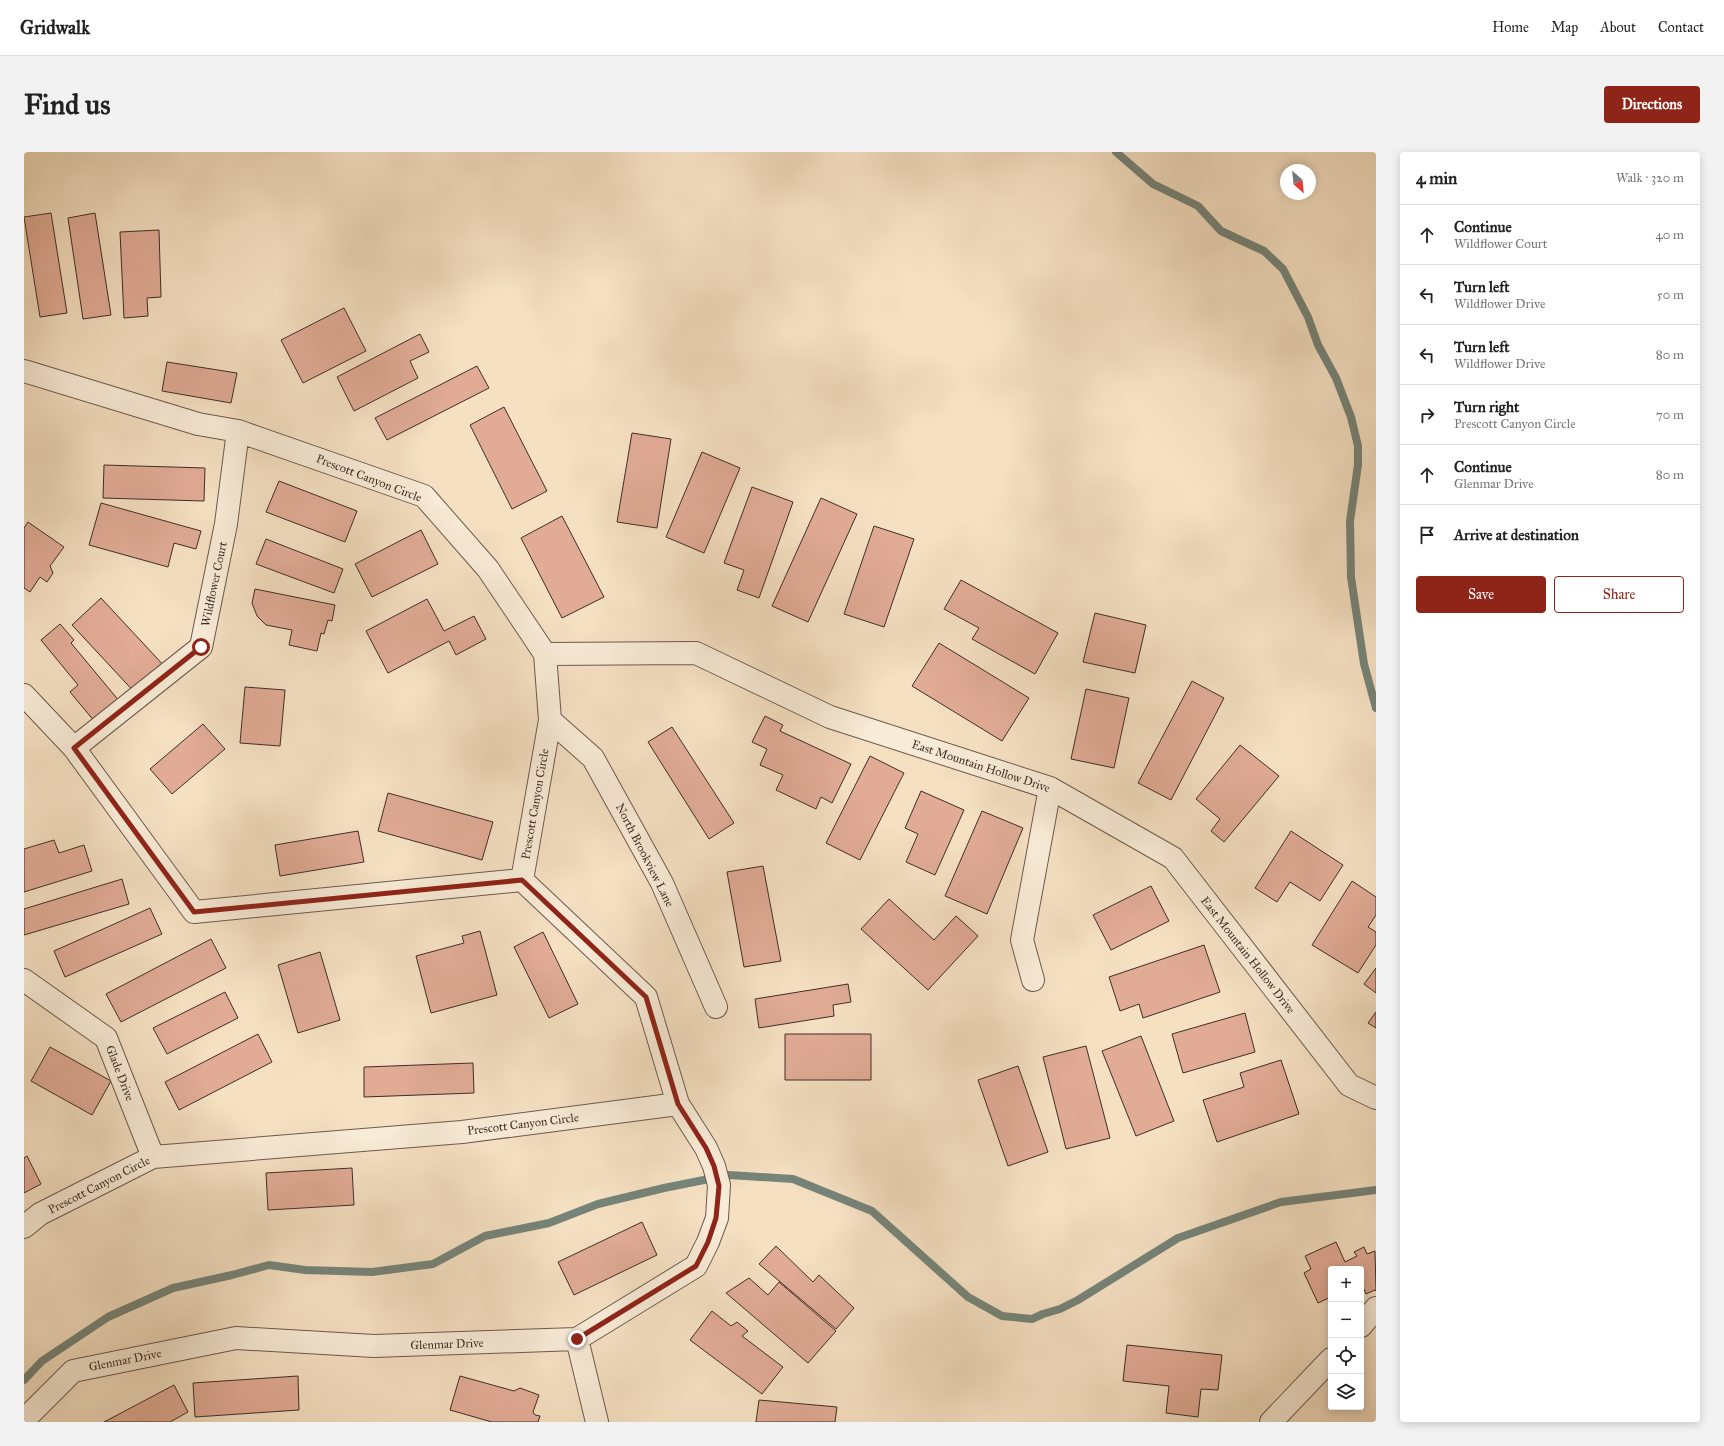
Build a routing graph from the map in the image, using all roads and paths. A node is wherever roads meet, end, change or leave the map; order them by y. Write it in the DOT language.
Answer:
graph roads {
  1 [pos="24,370"];
  2 [pos="238,431"];
  3 [pos="545,654"];
  4 [pos="24,695"];
  5 [pos="550,720"];
  6 [pos="74,748"];
  7 [pos="1050,788"];
  8 [pos="522,880"];
  9 [pos="24,980"];
  10 [pos="1033,980"];
  11 [pos="716,1007"];
  12 [pos="1376,1098"];
  13 [pos="678,1104"];
  14 [pos="153,1157"];
  15 [pos="24,1227"];
  16 [pos="1376,1308"];
  17 [pos="1364,1322"];
  18 [pos="577,1339"];
  19 [pos="1328,1362"];
  20 [pos="24,1420"];
  21 [pos="597,1422"];
  22 [pos="1271,1422"];
  1 -- 2 [label="street, Prescott Canyon Circle"];
  2 -- 3 [label="street, Prescott Canyon Circle"];
  2 -- 6 [label="street, Wildflower Court"];
  3 -- 5 [label="street, Prescott Canyon Circle"];
  3 -- 7 [label="street, East Mountain Hollow Drive"];
  4 -- 6 [label="street"];
  5 -- 8 [label="street, Prescott Canyon Circle"];
  5 -- 11 [label="street, North Brookview Lane"];
  6 -- 8 [label="street"];
  7 -- 10 [label="street"];
  7 -- 12 [label="street, East Mountain Hollow Drive"];
  8 -- 13 [label="street"];
  9 -- 14 [label="street, Glade Drive"];
  13 -- 14 [label="street, Prescott Canyon Circle"];
  13 -- 18 [label="street, Glenmar Drive"];
  14 -- 15 [label="street, Prescott Canyon Circle"];
  16 -- 17 [label="street"];
  18 -- 20 [label="street, Glenmar Drive"];
  18 -- 21 [label="street"];
  19 -- 22 [label="street"];
}
